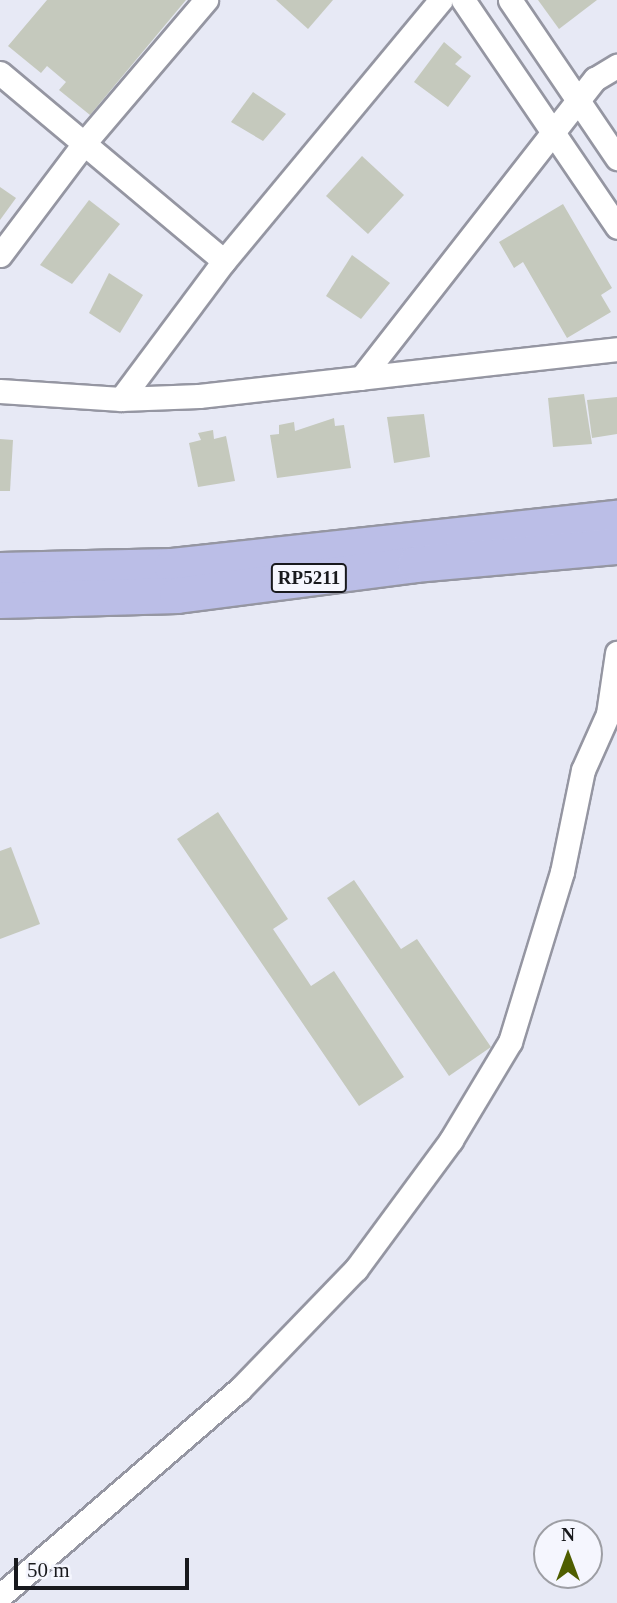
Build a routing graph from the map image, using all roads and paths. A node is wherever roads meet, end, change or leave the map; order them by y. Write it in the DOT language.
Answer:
graph roads {
  1 [pos="206,0"];
  2 [pos="441,0"];
  3 [pos="463,0"];
  4 [pos="510,0"];
  5 [pos="617,66"];
  6 [pos="0,73"];
  7 [pos="580,100"];
  8 [pos="554,135"];
  9 [pos="85,142"];
  10 [pos="617,158"];
  11 [pos="617,227"];
  12 [pos="0,255"];
  13 [pos="223,261"];
  14 [pos="617,349"];
  15 [pos="361,378"];
  16 [pos="0,391"];
  17 [pos="121,399"];
  18 [pos="617,518"];
  19 [pos="617,546"];
  20 [pos="0,570"];
  21 [pos="0,600"];
  22 [pos="617,653"];
  23 [pos="0,1597"];
  1 -- 9 [label="street"];
  2 -- 13 [label="street"];
  3 -- 8 [label="street"];
  4 -- 7 [label="street"];
  5 -- 7 [label="street"];
  6 -- 9 [label="street"];
  7 -- 8 [label="street"];
  7 -- 10 [label="street"];
  8 -- 11 [label="street"];
  8 -- 15 [label="street"];
  9 -- 12 [label="street"];
  9 -- 13 [label="street"];
  13 -- 17 [label="street"];
  14 -- 15 [label="street"];
  15 -- 17 [label="street"];
  16 -- 17 [label="street"];
  18 -- 20 [label="main road, RP5211"];
  19 -- 21 [label="main road, RP5211"];
  22 -- 23 [label="street"];
}
